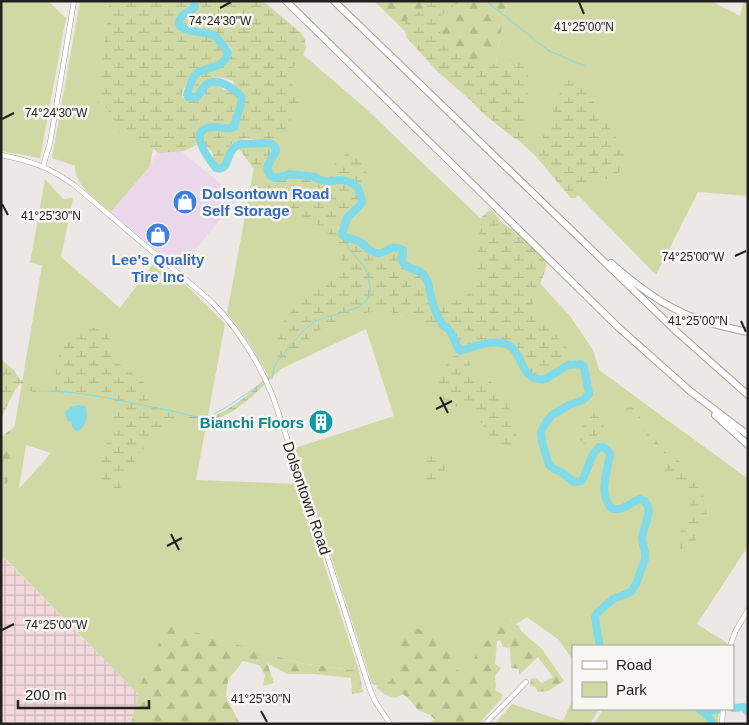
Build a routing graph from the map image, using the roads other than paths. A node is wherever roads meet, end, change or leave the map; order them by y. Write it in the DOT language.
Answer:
graph roads {
  1 [pos="74,1"];
  2 [pos="286,1"];
  3 [pos="334,1"];
  4 [pos="1,155"];
  5 [pos="43,166"];
  6 [pos="578,236"];
  7 [pos="748,332"];
  8 [pos="682,383"];
  9 [pos="748,395"];
  10 [pos="748,435"];
  11 [pos="748,445"];
  12 [pos="748,610"];
  13 [pos="730,645"];
  14 [pos="526,682"];
  15 [pos="723,710"];
  16 [pos="390,724"];
  17 [pos="486,724"];
  18 [pos="722,724"];
  1 -- 5 [label="street"];
  2 -- 8 [label="highway"];
  3 -- 6 [label="highway"];
  4 -- 5 [label="street, Dolsontown Road"];
  5 -- 16 [label="street, Dolsontown Road"];
  6 -- 7 [label="highway"];
  6 -- 9 [label="highway"];
  8 -- 10 [label="highway"];
  8 -- 11 [label="highway"];
  12 -- 13 [label="street"];
  14 -- 17 [label="street"];
  15 -- 18 [label="street"];
}
